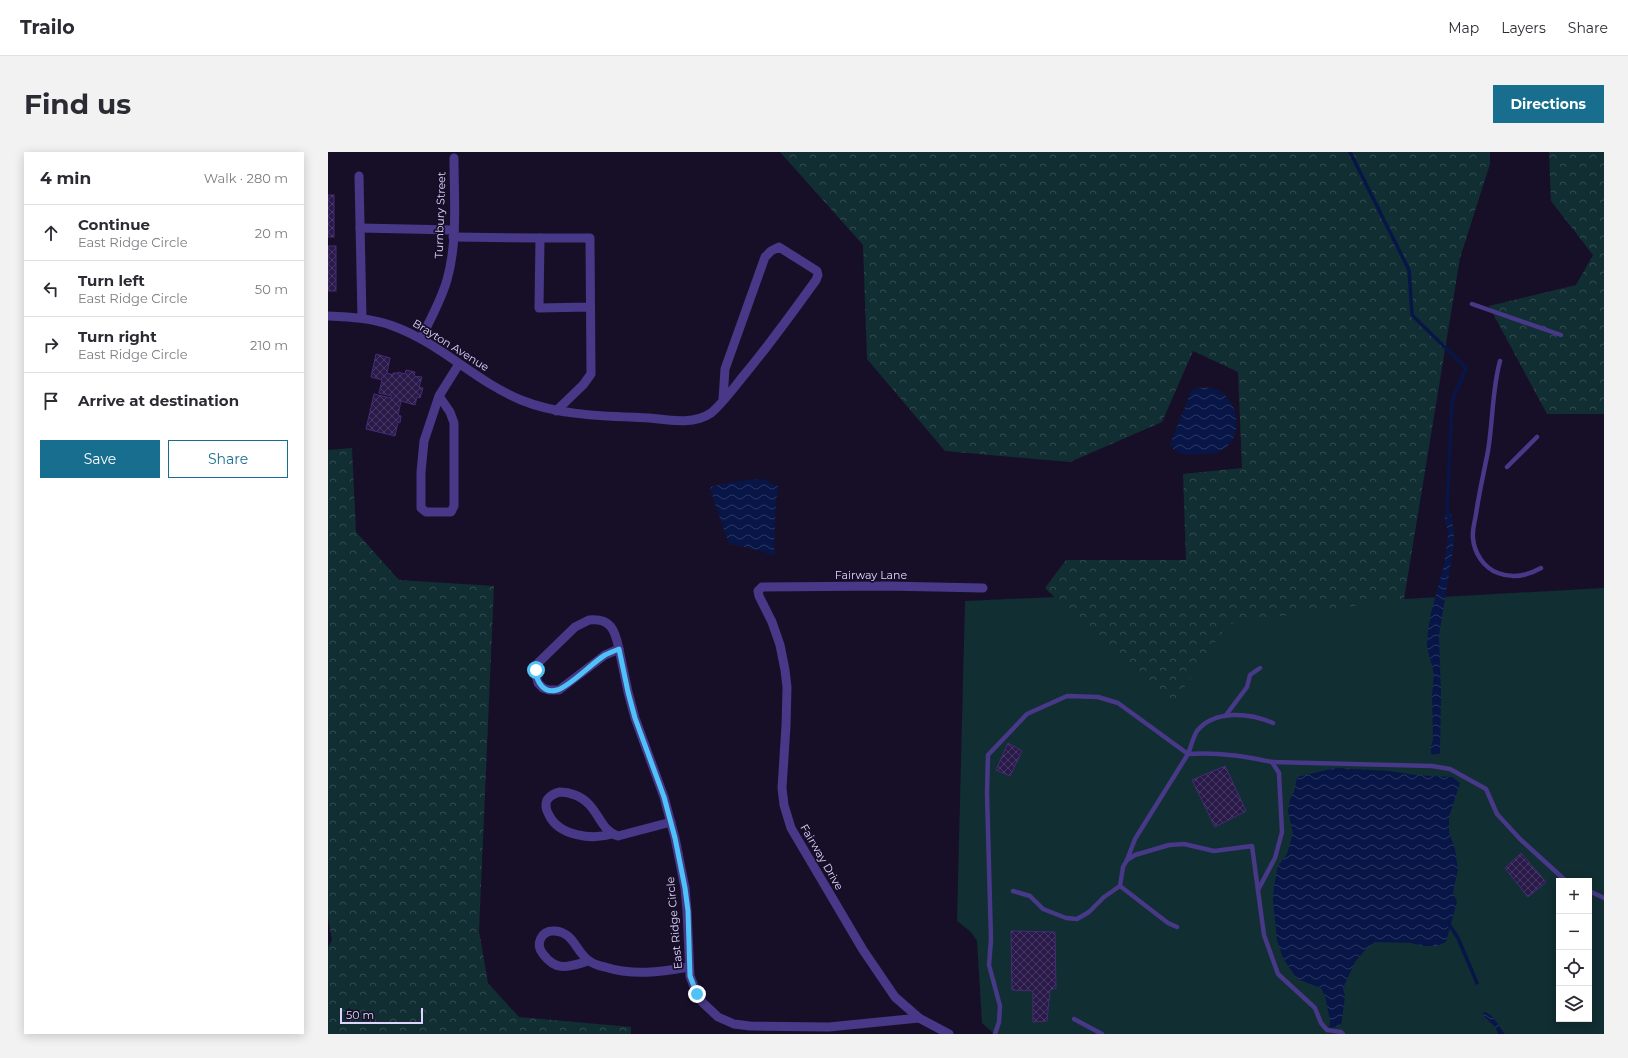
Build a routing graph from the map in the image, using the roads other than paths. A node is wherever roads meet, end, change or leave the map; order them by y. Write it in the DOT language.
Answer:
graph roads {
  1 [pos="454,158"];
  2 [pos="359,176"];
  3 [pos="360,228"];
  4 [pos="454,233"];
  5 [pos="540,238"];
  6 [pos="1472,304"];
  7 [pos="590,307"];
  8 [pos="328,316"];
  9 [pos="362,318"];
  10 [pos="1561,335"];
  11 [pos="421,338"];
  12 [pos="1500,361"];
  13 [pos="459,364"];
  14 [pos="439,396"];
  15 [pos="723,399"];
  16 [pos="556,411"];
  17 [pos="1537,436"];
  18 [pos="1507,467"];
  19 [pos="1541,568"];
  20 [pos="983,588"];
  21 [pos="759,590"];
  22 [pos="619,649"];
  23 [pos="1260,668"];
  24 [pos="1226,716"];
  25 [pos="1273,723"];
  26 [pos="1188,754"];
  27 [pos="1272,762"];
  28 [pos="671,822"];
  29 [pos="612,834"];
  30 [pos="1127,860"];
  31 [pos="1563,878"];
  32 [pos="1120,886"];
  33 [pos="1258,890"];
  34 [pos="1013,891"];
  35 [pos="1592,893"];
  36 [pos="1604,898"];
  37 [pos="1177,927"];
  38 [pos="589,961"];
  39 [pos="689,967"];
  40 [pos="919,1018"];
  41 [pos="1074,1019"];
  42 [pos="1342,1033"];
  43 [pos="949,1034"];
  44 [pos="994,1034"];
  45 [pos="1102,1034"];
  1 -- 4 [label="street, Turnbury Street"];
  2 -- 3 [label="street"];
  3 -- 4 [label="street"];
  3 -- 9 [label="street"];
  4 -- 5 [label="street"];
  4 -- 11 [label="street, Turnbury Street"];
  5 -- 7 [label="street"];
  5 -- 7 [label="street"];
  6 -- 10 [label="lane"];
  7 -- 16 [label="street"];
  8 -- 9 [label="street, Brayton Avenue"];
  9 -- 11 [label="street, Brayton Avenue"];
  11 -- 13 [label="street, Brayton Avenue"];
  12 -- 19 [label="lane"];
  13 -- 14 [label="street"];
  13 -- 16 [label="street, Brayton Avenue"];
  14 -- 14 [label="street"];
  15 -- 15 [label="street, Brayton Avenue"];
  15 -- 16 [label="street, Brayton Avenue"];
  17 -- 18 [label="lane"];
  20 -- 21 [label="street, Fairway Lane"];
  21 -- 40 [label="street, Fairway Drive"];
  22 -- 22 [label="street, East Ridge Circle"];
  22 -- 28 [label="street, East Ridge Circle"];
  23 -- 24 [label="lane"];
  24 -- 25 [label="lane"];
  24 -- 26 [label="lane"];
  26 -- 27 [label="lane"];
  26 -- 30 [label="lane"];
  26 -- 44 [label="lane"];
  27 -- 31 [label="lane"];
  27 -- 33 [label="lane"];
  28 -- 29 [label="street"];
  28 -- 39 [label="street, East Ridge Circle"];
  29 -- 29 [label="street"];
  30 -- 32 [label="lane"];
  30 -- 33 [label="lane"];
  32 -- 34 [label="lane"];
  32 -- 37 [label="lane"];
  33 -- 42 [label="lane"];
  35 -- 36 [label="lane"];
  38 -- 38 [label="street"];
  38 -- 39 [label="street"];
  39 -- 40 [label="street, East Ridge Circle"];
  40 -- 43 [label="street, Fairway Drive"];
  41 -- 45 [label="lane"];
}
